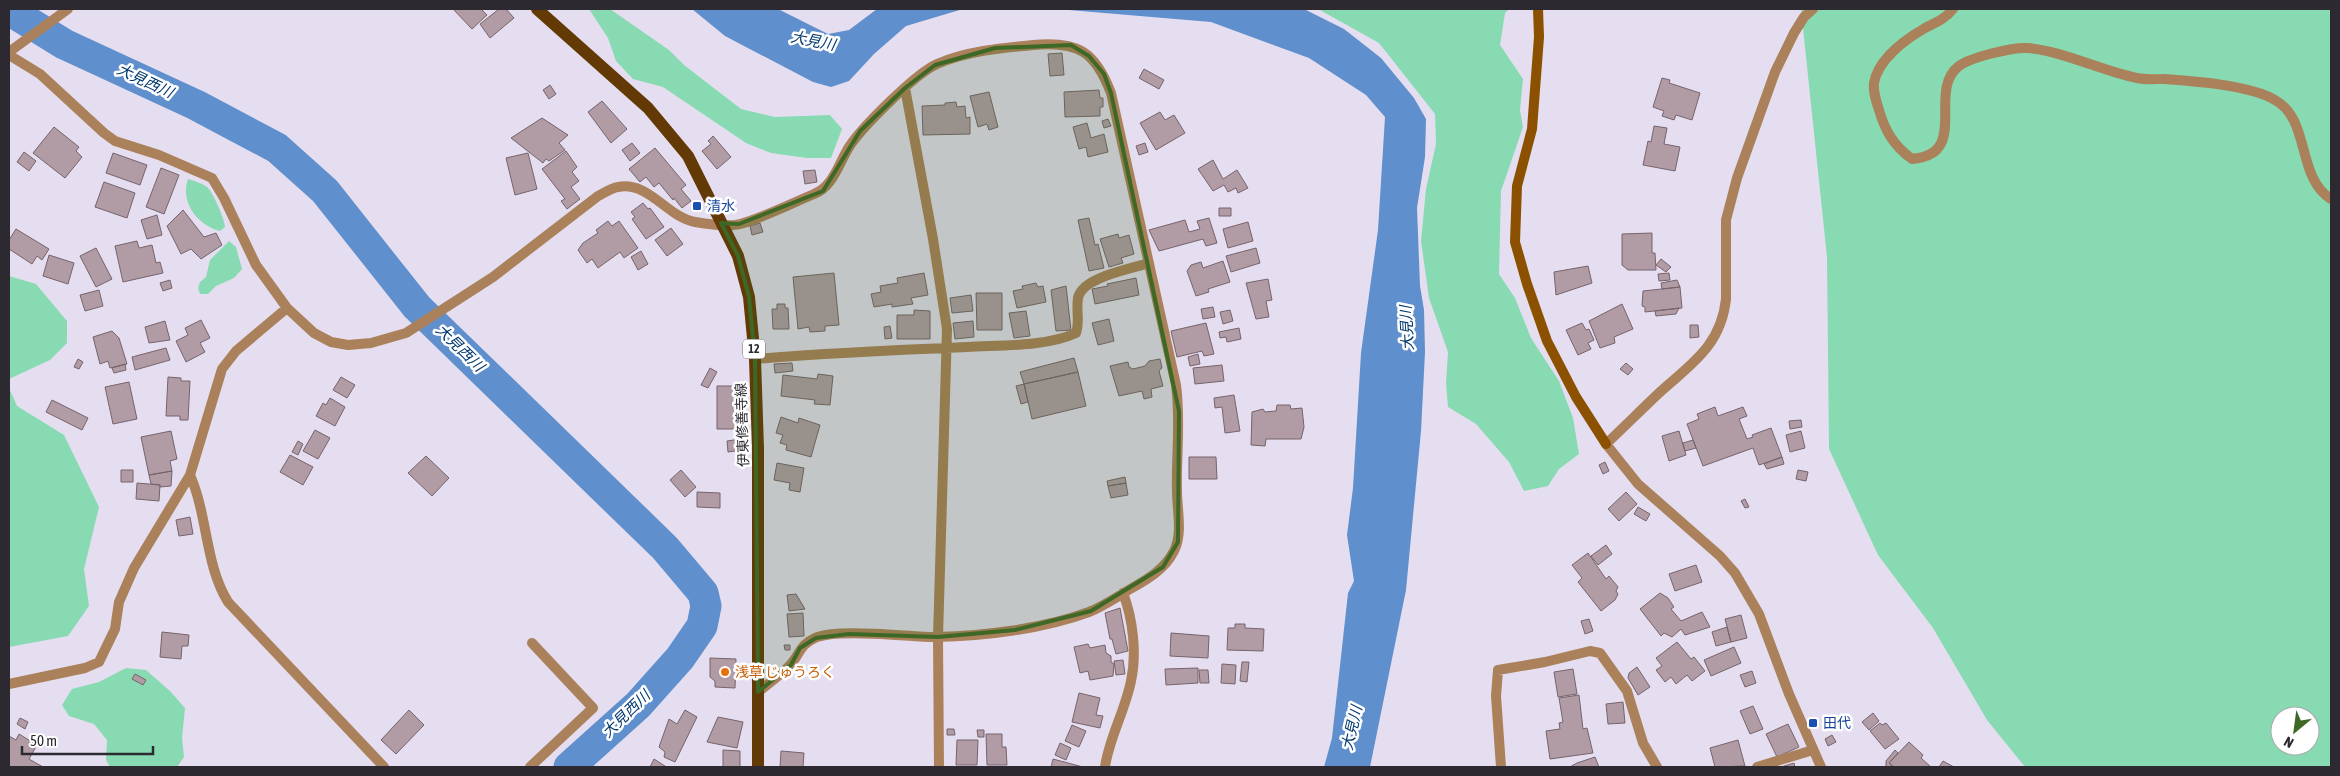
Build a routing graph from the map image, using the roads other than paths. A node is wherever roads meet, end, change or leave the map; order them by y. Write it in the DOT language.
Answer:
graph roads {
  1 [pos="537,9"];
  2 [pos="1538,9"];
  3 [pos="1813,9"];
  4 [pos="1953,9"];
  5 [pos="65,12"];
  6 [pos="9,54"];
  7 [pos="905,88"];
  8 [pos="2331,199"];
  9 [pos="721,223"];
  10 [pos="1149,263"];
  11 [pos="287,308"];
  12 [pos="946,348"];
  13 [pos="755,359"];
  14 [pos="1606,444"];
  15 [pos="190,475"];
  16 [pos="1123,593"];
  17 [pos="938,637"];
  18 [pos="532,643"];
  19 [pos="9,684"];
  20 [pos="758,692"];
  21 [pos="1813,750"];
  22 [pos="384,767"];
  23 [pos="530,767"];
  24 [pos="758,767"];
  25 [pos="939,767"];
  26 [pos="1105,767"];
  27 [pos="1501,767"];
  28 [pos="1657,767"];
  29 [pos="1758,767"];
  30 [pos="1820,767"];
  1 -- 9 [label="main road, 伊東修善寺線 / 12"];
  2 -- 14 [label="street"];
  3 -- 14 [label="street"];
  4 -- 8 [label="street"];
  5 -- 6 [label="street"];
  6 -- 11 [label="street"];
  7 -- 9 [label="street"];
  7 -- 10 [label="street"];
  7 -- 12 [label="street"];
  9 -- 11 [label="street"];
  9 -- 13 [label="main road, 伊東修善寺線 / 12"];
  10 -- 12 [label="street"];
  10 -- 16 [label="street"];
  11 -- 15 [label="street"];
  12 -- 13 [label="street"];
  12 -- 17 [label="street"];
  13 -- 20 [label="main road, 伊東修善寺線 / 12"];
  14 -- 21 [label="street"];
  15 -- 19 [label="street"];
  15 -- 22 [label="street"];
  16 -- 17 [label="street"];
  16 -- 26 [label="street"];
  17 -- 20 [label="street"];
  17 -- 25 [label="street"];
  18 -- 23 [label="street"];
  20 -- 24 [label="main road, 伊東修善寺線 / 12"];
  21 -- 29 [label="street"];
  21 -- 30 [label="street"];
  27 -- 28 [label="street"];
}
